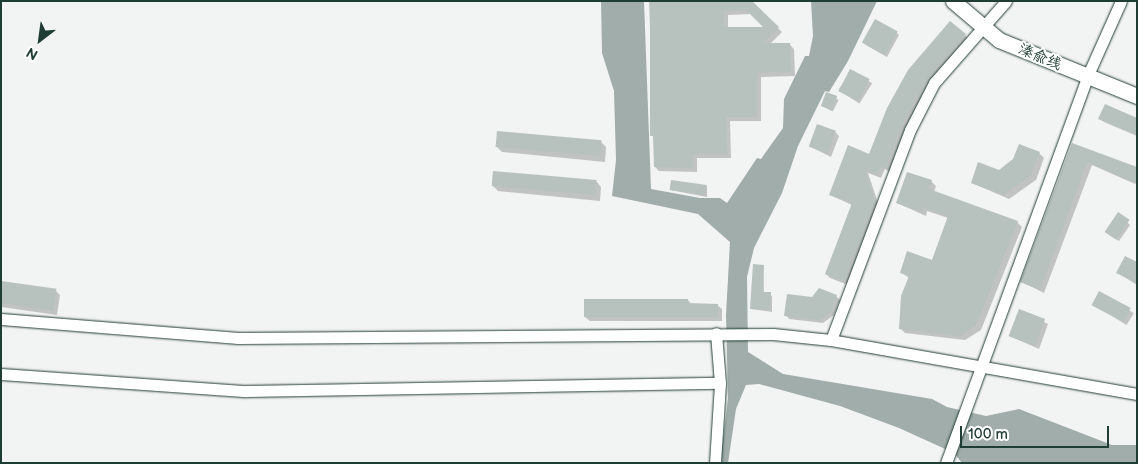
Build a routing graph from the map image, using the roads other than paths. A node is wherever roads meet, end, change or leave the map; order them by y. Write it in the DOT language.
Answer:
graph roads {
  1 [pos="953,1"];
  2 [pos="1006,1"];
  3 [pos="1121,1"];
  4 [pos="983,28"];
  5 [pos="1087,77"];
  6 [pos="1137,96"];
  7 [pos="1,319"];
  8 [pos="716,334"];
  9 [pos="831,340"];
  10 [pos="980,366"];
  11 [pos="1,374"];
  12 [pos="720,383"];
  13 [pos="1137,394"];
  14 [pos="947,460"];
  15 [pos="715,463"];
  1 -- 4 [label="main road, 溱俞线"];
  2 -- 4 [label="street"];
  3 -- 5 [label="street"];
  4 -- 5 [label="main road, 溱俞线"];
  4 -- 9 [label="street"];
  5 -- 6 [label="main road, 溱俞线"];
  5 -- 10 [label="street"];
  7 -- 8 [label="street"];
  8 -- 9 [label="street"];
  8 -- 12 [label="street"];
  9 -- 10 [label="street"];
  10 -- 13 [label="street"];
  10 -- 14 [label="street"];
  11 -- 12 [label="street"];
  12 -- 15 [label="street"];
}
